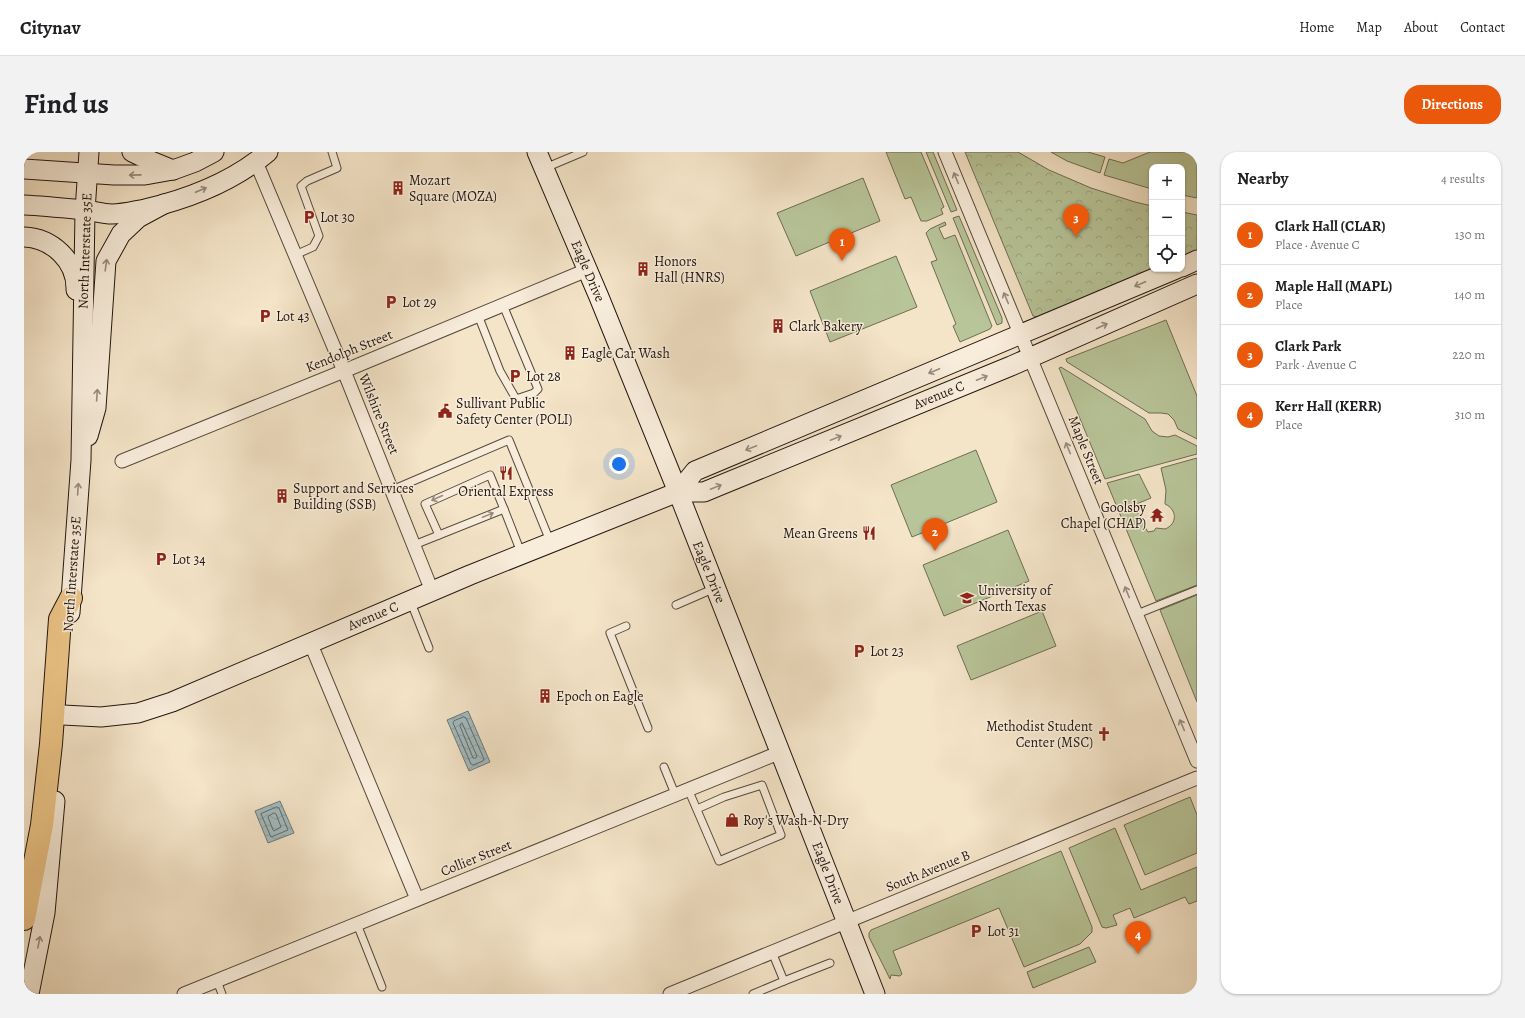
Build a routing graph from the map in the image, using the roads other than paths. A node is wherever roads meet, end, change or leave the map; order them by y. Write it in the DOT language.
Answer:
graph roads {
  1 [pos="89,152"];
  2 [pos="132,152"];
  3 [pos="214,152"];
  4 [pos="332,152"];
  5 [pos="583,152"];
  6 [pos="945,152"];
  7 [pos="262,157"];
  8 [pos="540,160"];
  9 [pos="24,169"];
  10 [pos="173,170"];
  11 [pos="88,174"];
  12 [pos="164,204"];
  13 [pos="24,205"];
  14 [pos="85,210"];
  15 [pos="24,237"];
  16 [pos="295,255"];
  17 [pos="1197,260"];
  18 [pos="1185,265"];
  19 [pos="587,270"];
  20 [pos="1169,272"];
  21 [pos="1197,284"];
  22 [pos="503,305"];
  23 [pos="478,316"];
  24 [pos="1021,334"];
  25 [pos="1031,358"];
  26 [pos="344,371"];
  27 [pos="81,460"];
  28 [pos="122,461"];
  29 [pos="392,490"];
  30 [pos="678,492"];
  31 [pos="504,509"];
  32 [pos="439,535"];
  33 [pos="551,543"];
  34 [pos="414,546"];
  35 [pos="522,555"];
  36 [pos="716,588"];
  37 [pos="1197,590"];
  38 [pos="432,591"];
  39 [pos="71,598"];
  40 [pos="410,600"];
  41 [pos="676,605"];
  42 [pos="1137,614"];
  43 [pos="626,626"];
  44 [pos="310,642"];
  45 [pos="429,648"];
  46 [pos="63,715"];
  47 [pos="648,728"];
  48 [pos="781,752"];
  49 [pos="1197,761"];
  50 [pos="664,767"];
  51 [pos="1197,778"];
  52 [pos="682,792"];
  53 [pos="697,809"];
  54 [pos="417,899"];
  55 [pos="24,919"];
  56 [pos="847,921"];
  57 [pos="357,924"];
  58 [pos="772,952"];
  59 [pos="830,963"];
  60 [pos="217,981"];
  61 [pos="784,981"];
  62 [pos="382,987"];
  63 [pos="29,994"];
  64 [pos="184,994"];
  65 [pos="222,994"];
  66 [pos="670,994"];
  67 [pos="753,994"];
  68 [pos="876,994"];
  1 -- 11 [label="street, North Interstate 35E"];
  2 -- 10 [label="street"];
  3 -- 10 [label="street"];
  4 -- 16 [label="lane"];
  5 -- 8 [label="lane"];
  24 -- 6 [label="street, Maple Street, one-way"];
  12 -- 7 [label="street, one-way"];
  7 -- 16 [label="street, Wilshire Street"];
  8 -- 19 [label="street, Eagle Drive"];
  9 -- 11 [label="street"];
  10 -- 11 [label="street, one-way"];
  11 -- 14 [label="street, North Interstate 35E"];
  12 -- 14 [label="street"];
  27 -- 12 [label="street, one-way"];
  13 -- 14 [label="street"];
  14 -- 27 [label="street, North Interstate 35E"];
  15 -- 27 [label="street"];
  16 -- 26 [label="street, Wilshire Street"];
  17 -- 18 [label="street"];
  19 -- 22 [label="street, Kendolph Street"];
  19 -- 30 [label="street, Eagle Drive"];
  20 -- 24 [label="street, Avenue C, one-way"];
  25 -- 21 [label="street, Avenue C, one-way"];
  22 -- 23 [label="street, Kendolph Street"];
  22 -- 23 [label="lane"];
  23 -- 26 [label="street, Kendolph Street"];
  24 -- 25 [label="street, Maple Street"];
  24 -- 30 [label="street, Avenue C, one-way"];
  30 -- 25 [label="street, Avenue C, one-way"];
  42 -- 25 [label="street, Maple Street, one-way"];
  26 -- 28 [label="street, Kendolph Street"];
  26 -- 29 [label="street, Wilshire Street"];
  39 -- 27 [label="street, North Interstate 35E, one-way"];
  29 -- 33 [label="lane"];
  29 -- 34 [label="street, Wilshire Street"];
  30 -- 33 [label="street, Avenue C"];
  30 -- 36 [label="street, Eagle Drive"];
  32 -- 31 [label="lane, one-way"];
  31 -- 32 [label="lane, one-way"];
  31 -- 35 [label="lane"];
  32 -- 34 [label="lane"];
  33 -- 35 [label="street, Avenue C"];
  34 -- 38 [label="street, Wilshire Street"];
  35 -- 38 [label="street, Avenue C"];
  36 -- 41 [label="lane"];
  36 -- 48 [label="street, Eagle Drive"];
  37 -- 42 [label="lane"];
  38 -- 40 [label="street, Avenue C"];
  39 -- 46 [label="street, North Interstate 35E"];
  39 -- 55 [label="highway"];
  40 -- 44 [label="street, Avenue C"];
  40 -- 45 [label="lane"];
  49 -- 42 [label="street, Maple Street, one-way"];
  43 -- 47 [label="lane"];
  44 -- 46 [label="street, Avenue C"];
  44 -- 54 [label="street"];
  63 -- 46 [label="street, North Interstate 35E, one-way"];
  48 -- 52 [label="street, Collier Street"];
  48 -- 56 [label="street, Eagle Drive"];
  50 -- 52 [label="lane"];
  51 -- 56 [label="street, South Avenue B"];
  52 -- 53 [label="lane"];
  52 -- 54 [label="street, Collier Street"];
  53 -- 53 [label="lane"];
  54 -- 57 [label="street, Collier Street"];
  56 -- 58 [label="street, South Avenue B"];
  56 -- 68 [label="street, Eagle Drive"];
  57 -- 60 [label="street, Collier Street"];
  57 -- 62 [label="lane"];
  58 -- 61 [label="lane"];
  58 -- 66 [label="street, South Avenue B"];
  59 -- 61 [label="lane"];
  60 -- 64 [label="street, Collier Street"];
  60 -- 65 [label="lane"];
  61 -- 67 [label="lane"];
}
